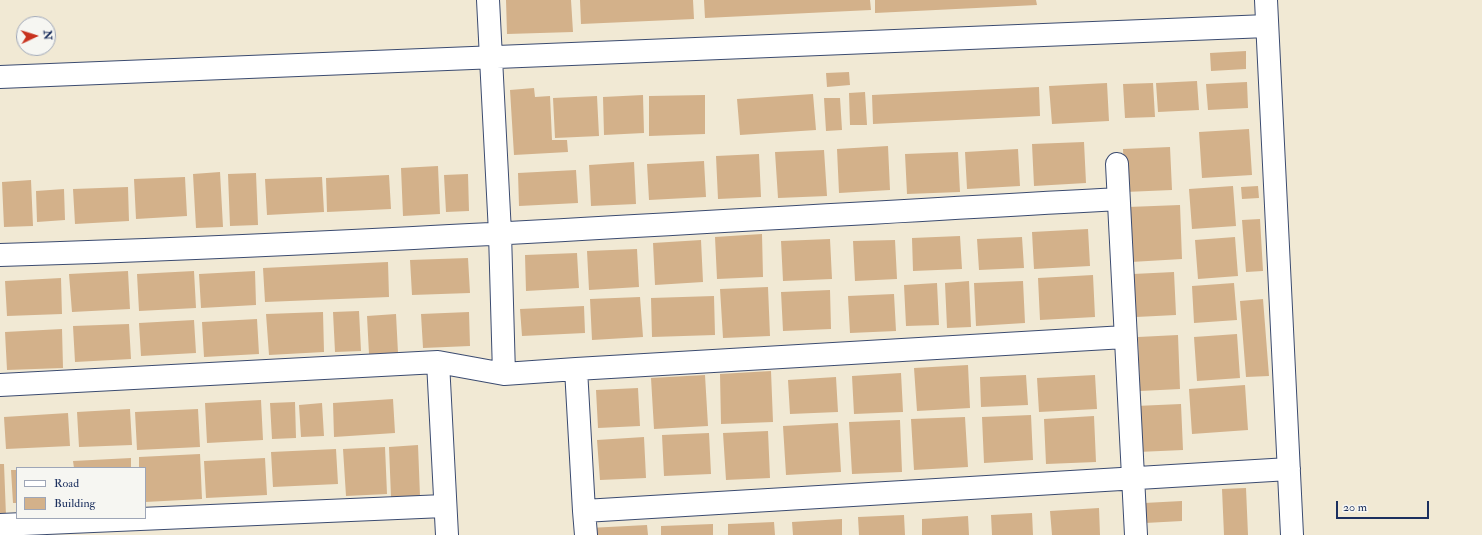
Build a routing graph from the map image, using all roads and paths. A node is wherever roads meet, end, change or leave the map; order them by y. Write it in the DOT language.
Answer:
graph roads {
  1 [pos="488,0"];
  2 [pos="1266,0"];
  3 [pos="1267,26"];
  4 [pos="491,58"];
  5 [pos="0,77"];
  6 [pos="1117,164"];
  7 [pos="1118,199"];
  8 [pos="500,233"];
  9 [pos="0,255"];
  10 [pos="1125,337"];
  11 [pos="438,362"];
  12 [pos="576,369"];
  13 [pos="504,374"];
  14 [pos="0,385"];
  15 [pos="1289,469"];
  16 [pos="1134,478"];
  17 [pos="444,506"];
  18 [pos="584,511"];
  19 [pos="140,519"];
  20 [pos="146,519"];
  21 [pos="0,525"];
  22 [pos="447,535"];
  23 [pos="586,535"];
  24 [pos="1136,535"];
  25 [pos="1292,535"];
  1 -- 4 [label="street"];
  2 -- 3 [label="street"];
  3 -- 4 [label="street"];
  3 -- 15 [label="street"];
  4 -- 5 [label="street"];
  4 -- 8 [label="street"];
  6 -- 7 [label="street"];
  7 -- 8 [label="street"];
  7 -- 10 [label="street"];
  8 -- 9 [label="street"];
  8 -- 13 [label="street"];
  10 -- 12 [label="street"];
  10 -- 16 [label="street"];
  11 -- 13 [label="street"];
  11 -- 14 [label="street"];
  11 -- 17 [label="street"];
  12 -- 13 [label="street"];
  12 -- 18 [label="street"];
  15 -- 16 [label="street"];
  15 -- 25 [label="street"];
  16 -- 18 [label="street"];
  16 -- 24 [label="street"];
  17 -- 20 [label="street"];
  17 -- 22 [label="street"];
  18 -- 23 [label="street"];
  19 -- 21 [label="street"];
}
